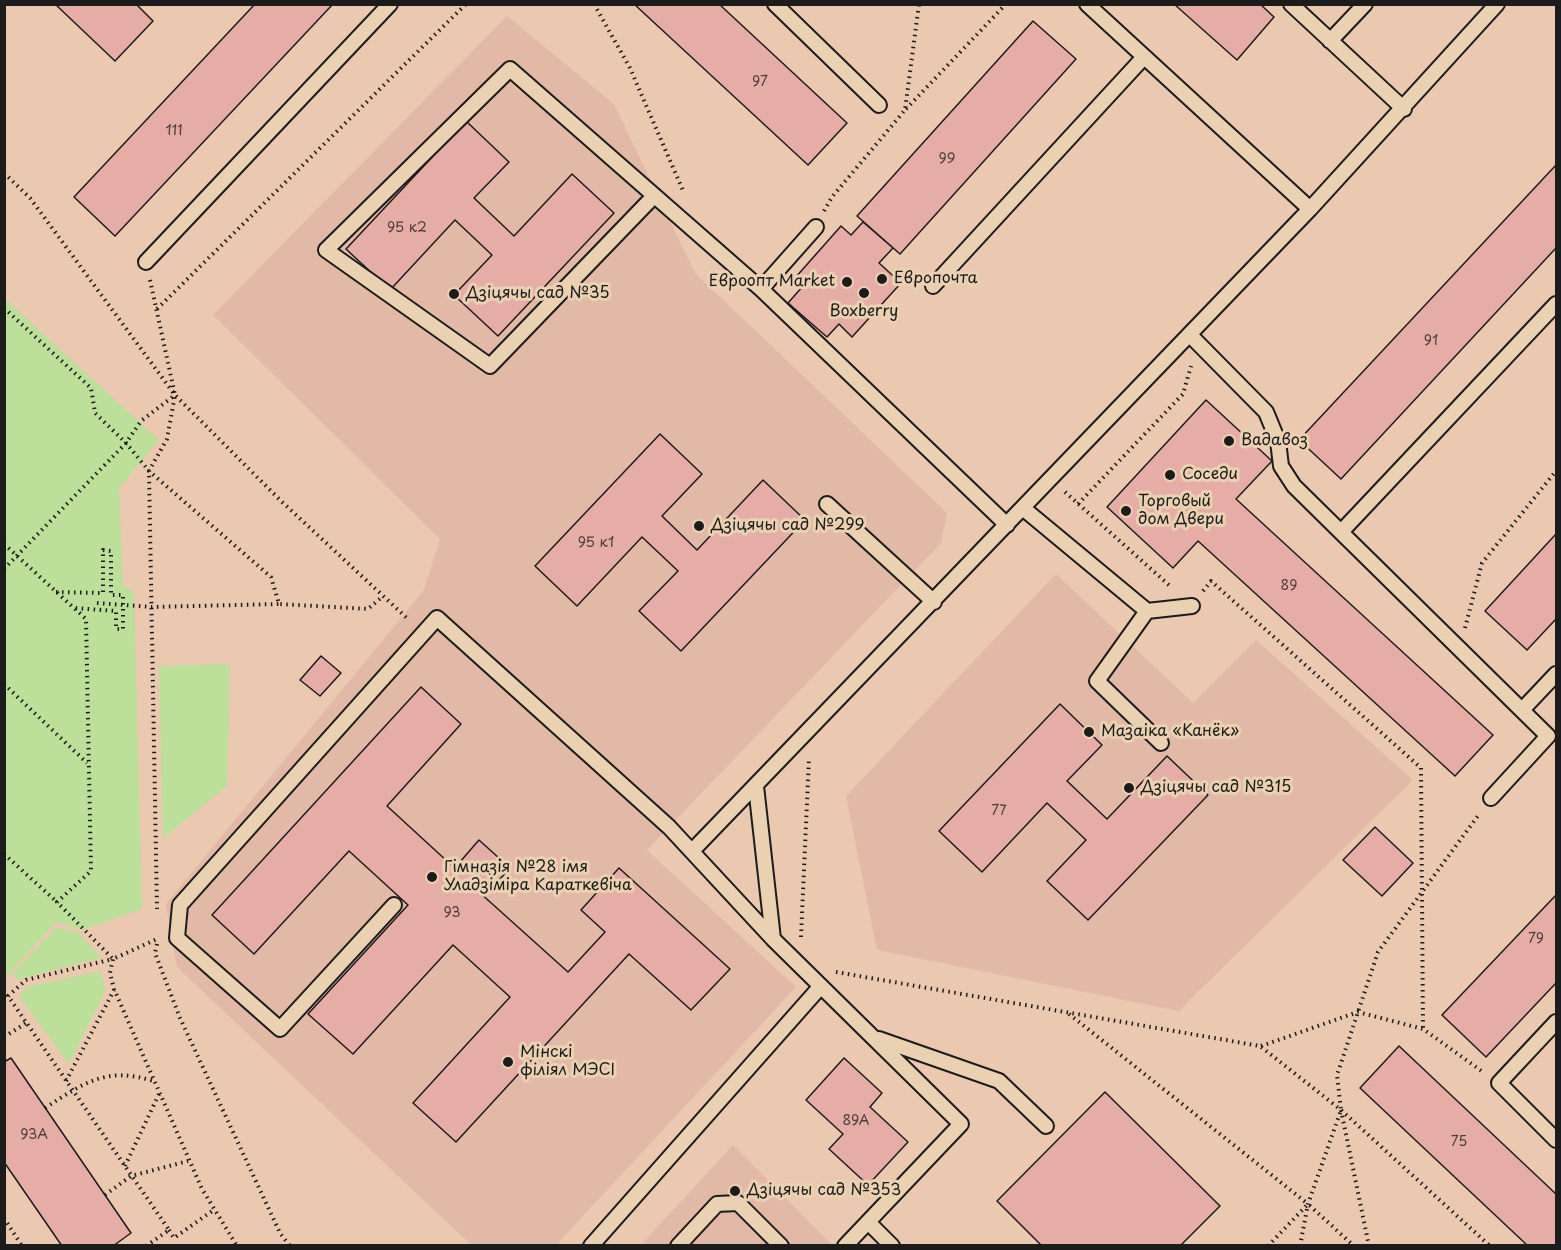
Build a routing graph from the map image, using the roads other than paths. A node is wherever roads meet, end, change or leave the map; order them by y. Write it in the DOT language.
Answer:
graph roads {
  1 [pos="390,4"];
  2 [pos="775,4"];
  3 [pos="1087,4"];
  4 [pos="1291,4"];
  5 [pos="1365,4"];
  6 [pos="1497,4"];
  7 [pos="1330,41"];
  8 [pos="1144,57"];
  9 [pos="879,105"];
  10 [pos="1404,109"];
  11 [pos="654,196"];
  12 [pos="1310,209"];
  13 [pos="816,227"];
  14 [pos="146,262"];
  15 [pos="933,286"];
  16 [pos="761,290"];
  17 [pos="1557,304"];
  18 [pos="1194,339"];
  19 [pos="827,504"];
  20 [pos="1024,509"];
  21 [pos="1007,525"];
  22 [pos="1341,532"];
  23 [pos="934,602"];
  24 [pos="1192,606"];
  25 [pos="1147,611"];
  26 [pos="1557,674"];
  27 [pos="1522,710"];
  28 [pos="1161,743"];
  29 [pos="756,786"];
  30 [pos="1491,798"];
  31 [pos="693,850"];
  32 [pos="394,905"];
  33 [pos="773,939"];
  34 [pos="821,986"];
  35 [pos="1557,1022"];
  36 [pos="874,1038"];
  37 [pos="1046,1126"];
  38 [pos="1557,1140"];
  39 [pos="868,1222"];
  40 [pos="591,1245"];
  41 [pos="678,1245"];
  42 [pos="781,1245"];
  43 [pos="845,1245"];
  44 [pos="891,1245"];
  1 -- 14 [label="lane"];
  2 -- 9 [label="lane"];
  3 -- 8 [label="lane"];
  4 -- 7 [label="lane"];
  5 -- 7 [label="lane"];
  6 -- 10 [label="lane"];
  7 -- 10 [label="lane"];
  8 -- 12 [label="lane"];
  8 -- 15 [label="lane"];
  10 -- 12 [label="lane"];
  11 -- 11 [label="lane"];
  11 -- 16 [label="lane"];
  12 -- 18 [label="lane"];
  13 -- 16 [label="lane"];
  16 -- 21 [label="lane"];
  17 -- 22 [label="lane"];
  18 -- 20 [label="lane"];
  18 -- 22 [label="lane"];
  19 -- 23 [label="lane"];
  20 -- 21 [label="lane"];
  20 -- 25 [label="lane"];
  21 -- 23 [label="lane"];
  22 -- 27 [label="lane"];
  23 -- 29 [label="lane"];
  24 -- 25 [label="lane"];
  25 -- 28 [label="lane"];
  26 -- 27 [label="lane"];
  27 -- 30 [label="lane"];
  29 -- 31 [label="lane"];
  29 -- 33 [label="lane"];
  31 -- 32 [label="lane"];
  31 -- 33 [label="lane"];
  33 -- 34 [label="lane"];
  34 -- 36 [label="lane"];
  34 -- 40 [label="lane"];
  35 -- 38 [label="lane"];
  36 -- 37 [label="lane"];
  36 -- 39 [label="lane"];
  39 -- 43 [label="lane"];
  39 -- 44 [label="lane"];
  41 -- 42 [label="lane"];
}
